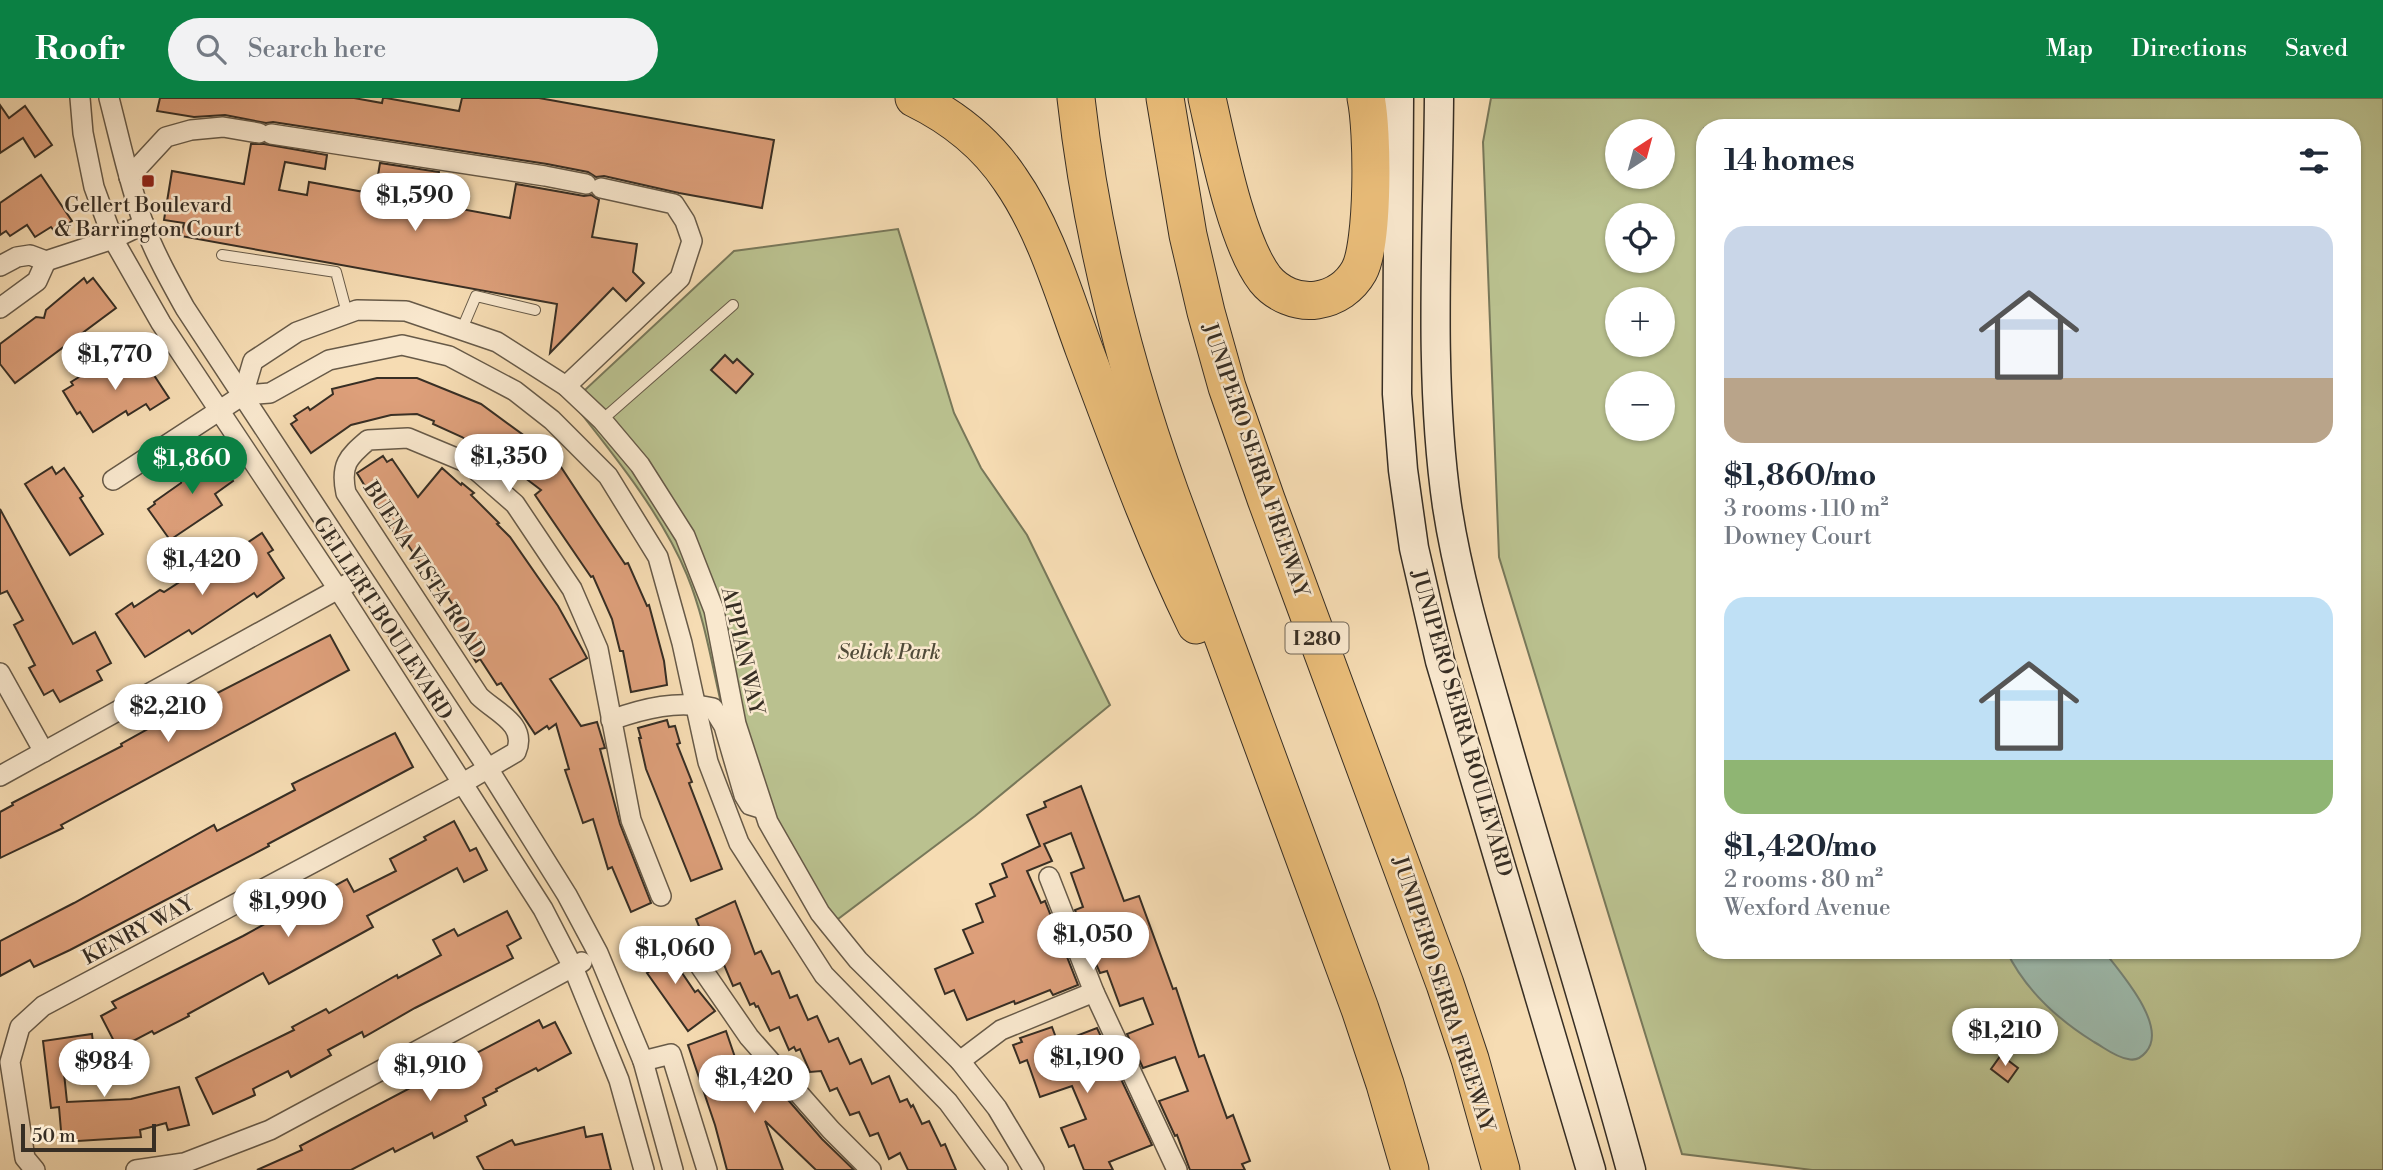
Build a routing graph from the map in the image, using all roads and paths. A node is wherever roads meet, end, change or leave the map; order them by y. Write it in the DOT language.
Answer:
graph roads {
  1 [pos="80,98"];
  2 [pos="109,98"];
  3 [pos="914,98"];
  4 [pos="1076,98"];
  5 [pos="1165,98"];
  6 [pos="1208,98"];
  7 [pos="1366,98"];
  8 [pos="1399,98"];
  9 [pos="1439,98"];
  10 [pos="1446,98"];
  11 [pos="1438,158"];
  12 [pos="129,177"];
  13 [pos="144,224"];
  14 [pos="113,239"];
  15 [pos="222,255"];
  16 [pos="46,261"];
  17 [pos="0,266"];
  18 [pos="733,305"];
  19 [pos="0,308"];
  20 [pos="536,310"];
  21 [pos="347,313"];
  22 [pos="462,329"];
  23 [pos="566,386"];
  24 [pos="243,395"];
  25 [pos="220,411"];
  26 [pos="602,420"];
  27 [pos="113,480"];
  28 [pos="362,575"];
  29 [pos="338,589"];
  30 [pos="0,673"];
  31 [pos="696,705"];
  32 [pos="611,720"];
  33 [pos="44,752"];
  34 [pos="489,769"];
  35 [pos="0,776"];
  36 [pos="463,783"];
  37 [pos="763,809"];
  38 [pos="1292,824"];
  39 [pos="1049,877"];
  40 [pos="662,896"];
  41 [pos="689,950"];
  42 [pos="598,953"];
  43 [pos="573,967"];
  44 [pos="1094,992"];
  45 [pos="960,1061"];
  46 [pos="643,1062"];
  47 [pos="35,1170"];
  48 [pos="136,1170"];
  49 [pos="643,1170"];
  50 [pos="673,1170"];
  51 [pos="707,1170"];
  52 [pos="871,1170"];
  53 [pos="998,1170"];
  54 [pos="1034,1170"];
  55 [pos="1176,1170"];
  56 [pos="1410,1170"];
  57 [pos="1501,1170"];
  58 [pos="1591,1170"];
  59 [pos="1631,1170"];
  1 -- 14 [label="street, GELLERT BOULEVARD"];
  2 -- 12 [label="street, GELLERT BOULEVARD"];
  3 -- 38 [label="highway"];
  4 -- 38 [label="highway"];
  5 -- 57 [label="highway, JUNIPERO SERRA FREEWAY / I 280"];
  6 -- 7 [label="highway"];
  8 -- 58 [label="main road, JUNIPERO SERRA BOULEVARD"];
  9 -- 11 [label="main road, JUNIPERO SERRA BOULEVARD"];
  10 -- 11 [label="main road"];
  11 -- 59 [label="main road, JUNIPERO SERRA BOULEVARD"];
  12 -- 13 [label="street, GELLERT BOULEVARD"];
  12 -- 23 [label="street"];
  13 -- 14 [label="street"];
  13 -- 24 [label="street, GELLERT BOULEVARD"];
  14 -- 16 [label="street"];
  14 -- 25 [label="street, GELLERT BOULEVARD"];
  15 -- 21 [label="lane"];
  16 -- 17 [label="street"];
  16 -- 19 [label="street"];
  18 -- 26 [label="lane"];
  20 -- 22 [label="lane"];
  21 -- 22 [label="street, APPIAN WAY"];
  21 -- 24 [label="street, APPIAN WAY"];
  22 -- 23 [label="street, APPIAN WAY"];
  23 -- 26 [label="street, APPIAN WAY"];
  24 -- 25 [label="street"];
  24 -- 28 [label="street, GELLERT BOULEVARD"];
  24 -- 31 [label="street"];
  25 -- 27 [label="street"];
  25 -- 29 [label="street, GELLERT BOULEVARD"];
  26 -- 37 [label="street, APPIAN WAY"];
  28 -- 29 [label="street"];
  28 -- 34 [label="street, GELLERT BOULEVARD"];
  29 -- 33 [label="street"];
  29 -- 36 [label="street, GELLERT BOULEVARD"];
  30 -- 33 [label="street"];
  31 -- 32 [label="street"];
  31 -- 37 [label="street"];
  31 -- 53 [label="street"];
  32 -- 34 [label="street, BUENA VISTA ROAD"];
  32 -- 40 [label="street, BUENA VISTA ROAD"];
  33 -- 35 [label="street"];
  34 -- 36 [label="street, KENRY WAY"];
  34 -- 42 [label="street, GELLERT BOULEVARD"];
  36 -- 43 [label="street, GELLERT BOULEVARD"];
  36 -- 47 [label="street, KENRY WAY"];
  37 -- 45 [label="street, APPIAN WAY"];
  38 -- 56 [label="highway"];
  39 -- 44 [label="street"];
  41 -- 52 [label="street"];
  42 -- 43 [label="street"];
  42 -- 46 [label="street, GELLERT BOULEVARD"];
  43 -- 48 [label="street"];
  43 -- 49 [label="street, GELLERT BOULEVARD"];
  44 -- 45 [label="street"];
  44 -- 55 [label="street"];
  45 -- 54 [label="street, APPIAN WAY"];
  46 -- 50 [label="street, GELLERT BOULEVARD"];
  46 -- 51 [label="street"];
}
